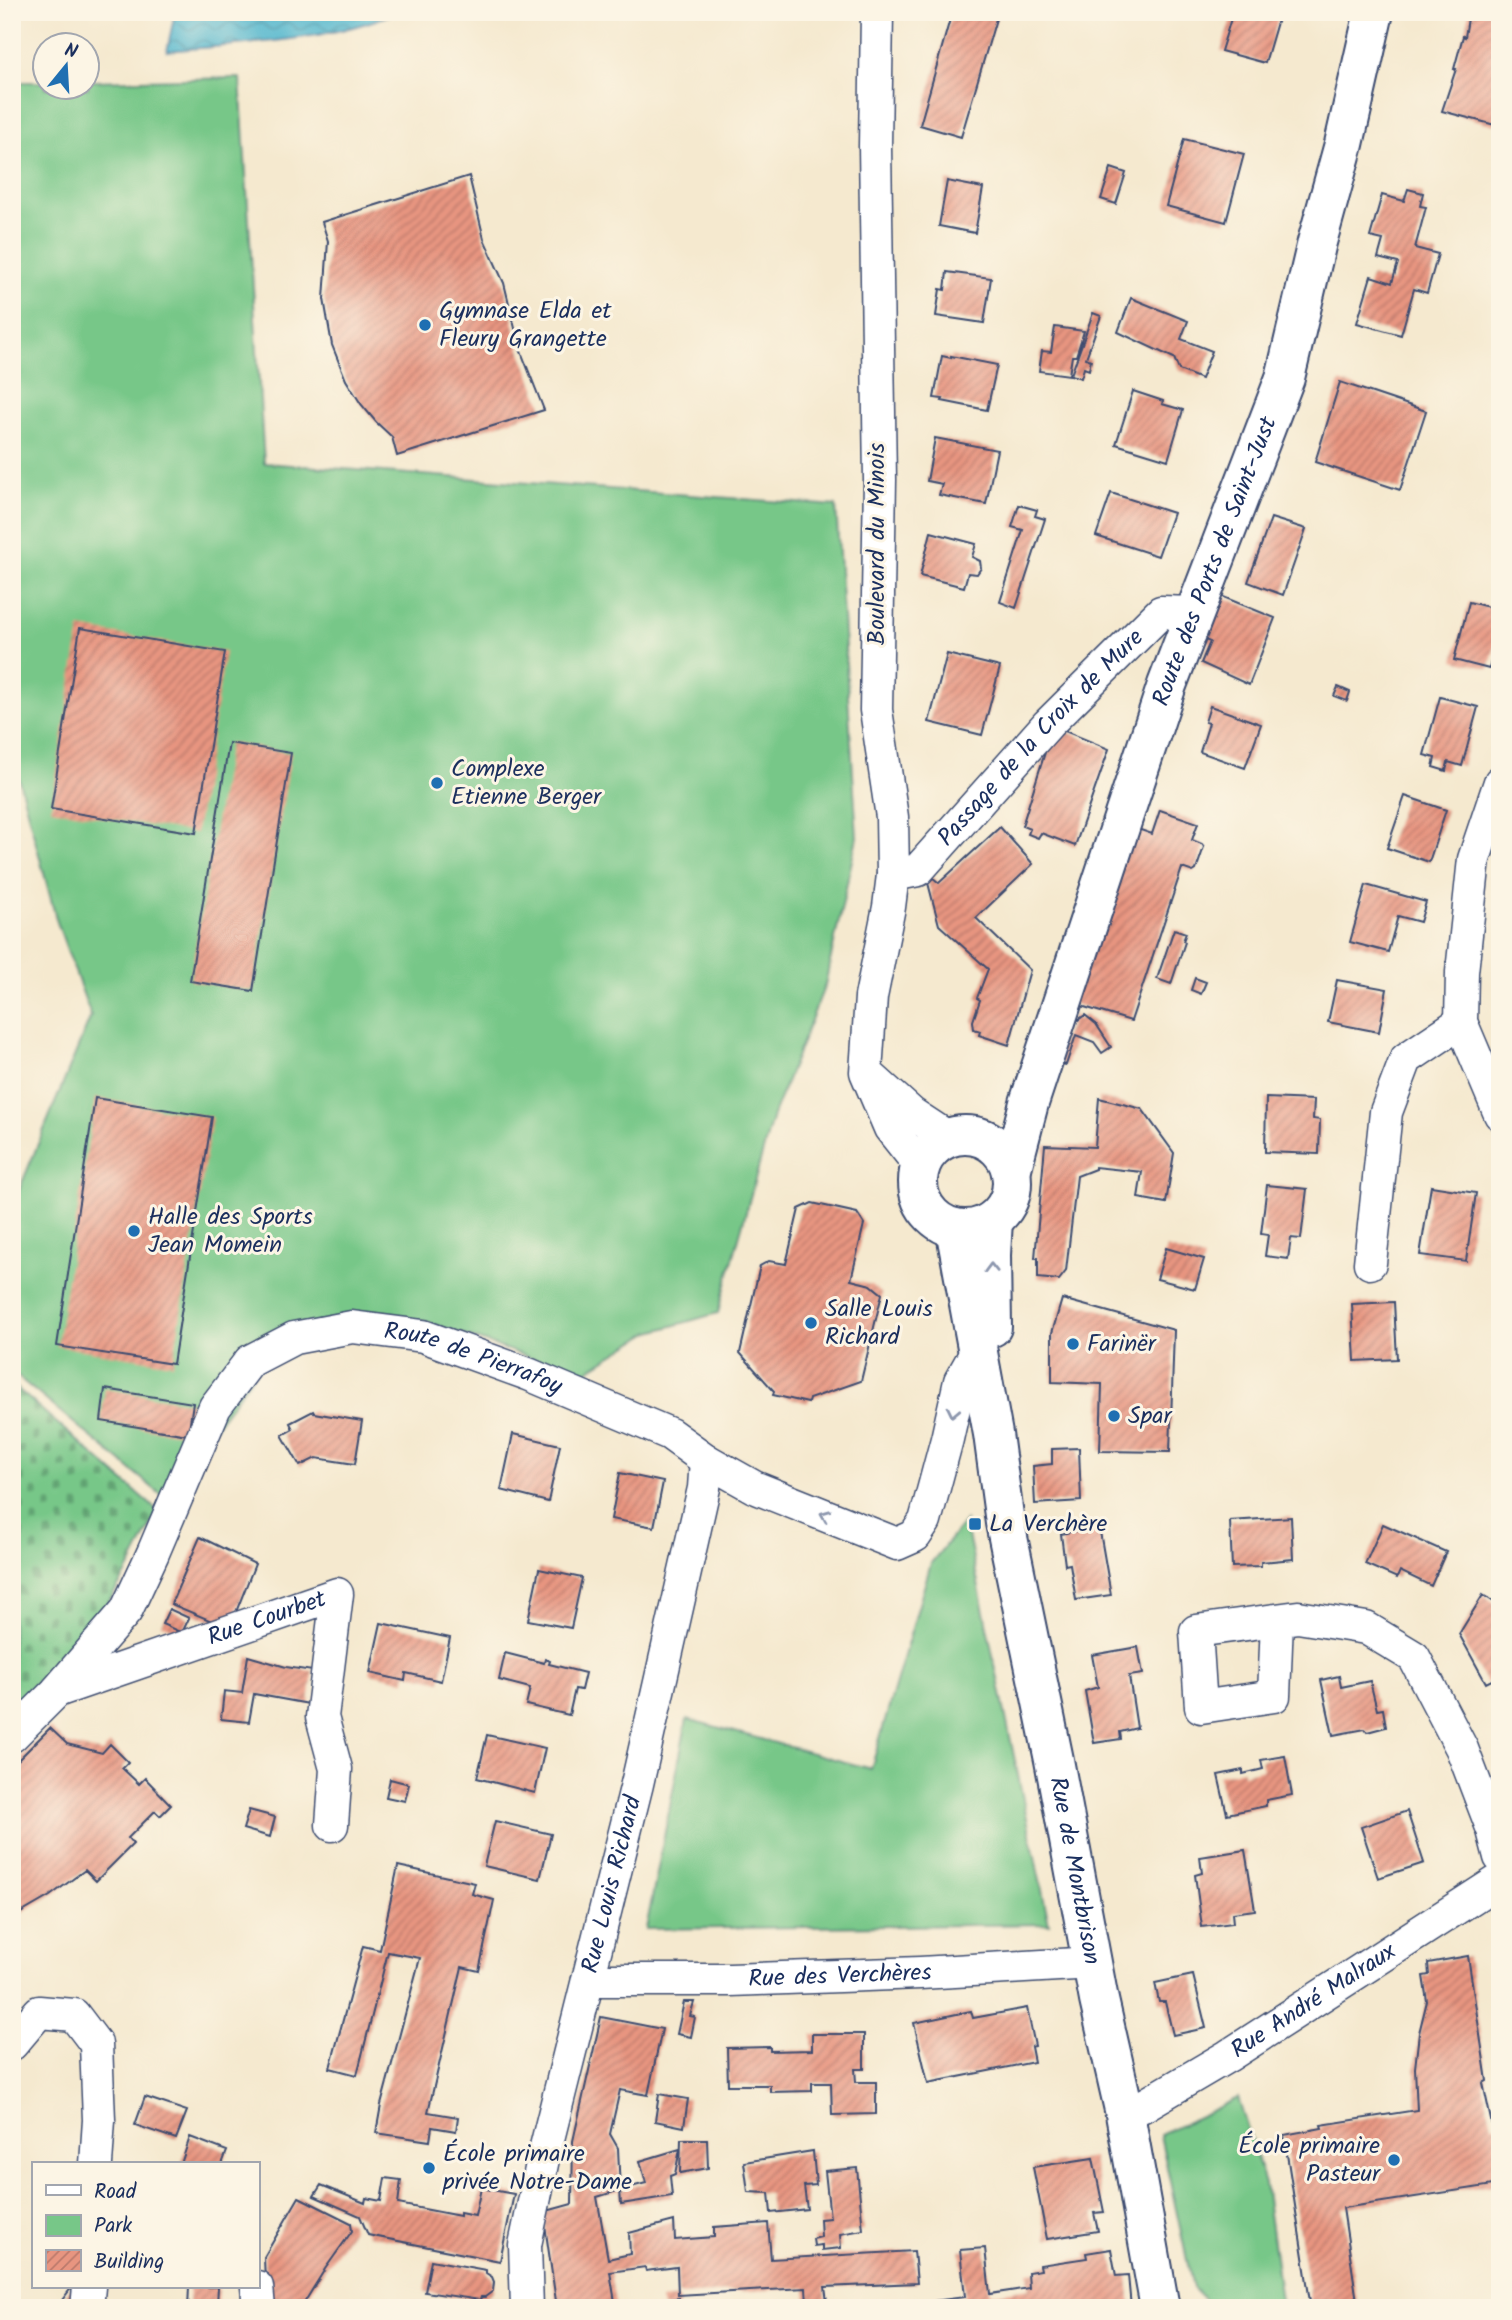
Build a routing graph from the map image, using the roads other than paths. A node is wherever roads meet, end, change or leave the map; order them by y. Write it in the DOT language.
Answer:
graph roads {
  1 [pos="877,12"];
  2 [pos="1374,12"];
  3 [pos="1194,613"];
  4 [pos="1500,782"];
  5 [pos="892,876"];
  6 [pos="1461,1022"];
  7 [pos="866,1072"];
  8 [pos="1029,1103"];
  9 [pos="1500,1114"];
  10 [pos="960,1136"];
  11 [pos="921,1167"];
  12 [pos="1011,1172"];
  13 [pos="993,1220"];
  14 [pos="955,1228"];
  15 [pos="1370,1263"];
  16 [pos="978,1349"];
  17 [pos="993,1434"];
  18 [pos="706,1460"];
  19 [pos="1276,1620"];
  20 [pos="56,1692"];
  21 [pos="12,1736"];
  22 [pos="332,1825"];
  23 [pos="1500,1857"];
  24 [pos="1500,1880"];
  25 [pos="1093,1963"];
  26 [pos="588,1980"];
  27 [pos="12,2044"];
  28 [pos="1125,2114"];
  29 [pos="96,2162"];
  30 [pos="89,2288"];
  31 [pos="257,2288"];
  32 [pos="87,2308"];
  33 [pos="259,2308"];
  34 [pos="527,2308"];
  35 [pos="1160,2308"];
  1 -- 5 [label="street, Boulevard du Minois"];
  2 -- 3 [label="main road, Route des Ports de Saint-Just"];
  3 -- 5 [label="street, Passage de la Croix de Mure"];
  3 -- 8 [label="main road, Route des Ports de Saint-Just"];
  4 -- 6 [label="street"];
  5 -- 7 [label="street, Boulevard du Minois"];
  6 -- 9 [label="street"];
  6 -- 15 [label="street"];
  7 -- 10 [label="street"];
  7 -- 11 [label="street, Boulevard du Minois"];
  8 -- 10 [label="main road"];
  8 -- 12 [label="main road, Route des Ports de Saint-Just"];
  10 -- 11 [label="main road"];
  10 -- 12 [label="main road"];
  11 -- 14 [label="main road"];
  12 -- 13 [label="main road"];
  13 -- 14 [label="main road"];
  17 -- 13 [label="main road, Rue de Montbrison, one-way"];
  14 -- 16 [label="main road, Rue de Montbrison"];
  16 -- 17 [label="main road, Rue de Montbrison"];
  16 -- 18 [label="street, Route de Pierrafoy, one-way"];
  17 -- 25 [label="main road, Rue de Montbrison"];
  18 -- 20 [label="street, Route de Pierrafoy"];
  18 -- 26 [label="street, Rue Louis Richard"];
  19 -- 23 [label="street"];
  20 -- 21 [label="street, Route de Pierrafoy"];
  20 -- 22 [label="street, Rue Courbet"];
  24 -- 28 [label="street, Rue André Malraux"];
  25 -- 26 [label="street, Rue des Verchères"];
  25 -- 28 [label="main road, Rue de Montbrison"];
  26 -- 34 [label="street, Rue Louis Richard"];
  27 -- 29 [label="street"];
  28 -- 35 [label="main road, Rue de Montbrison"];
  30 -- 32 [label="street"];
  31 -- 33 [label="street"];
}
